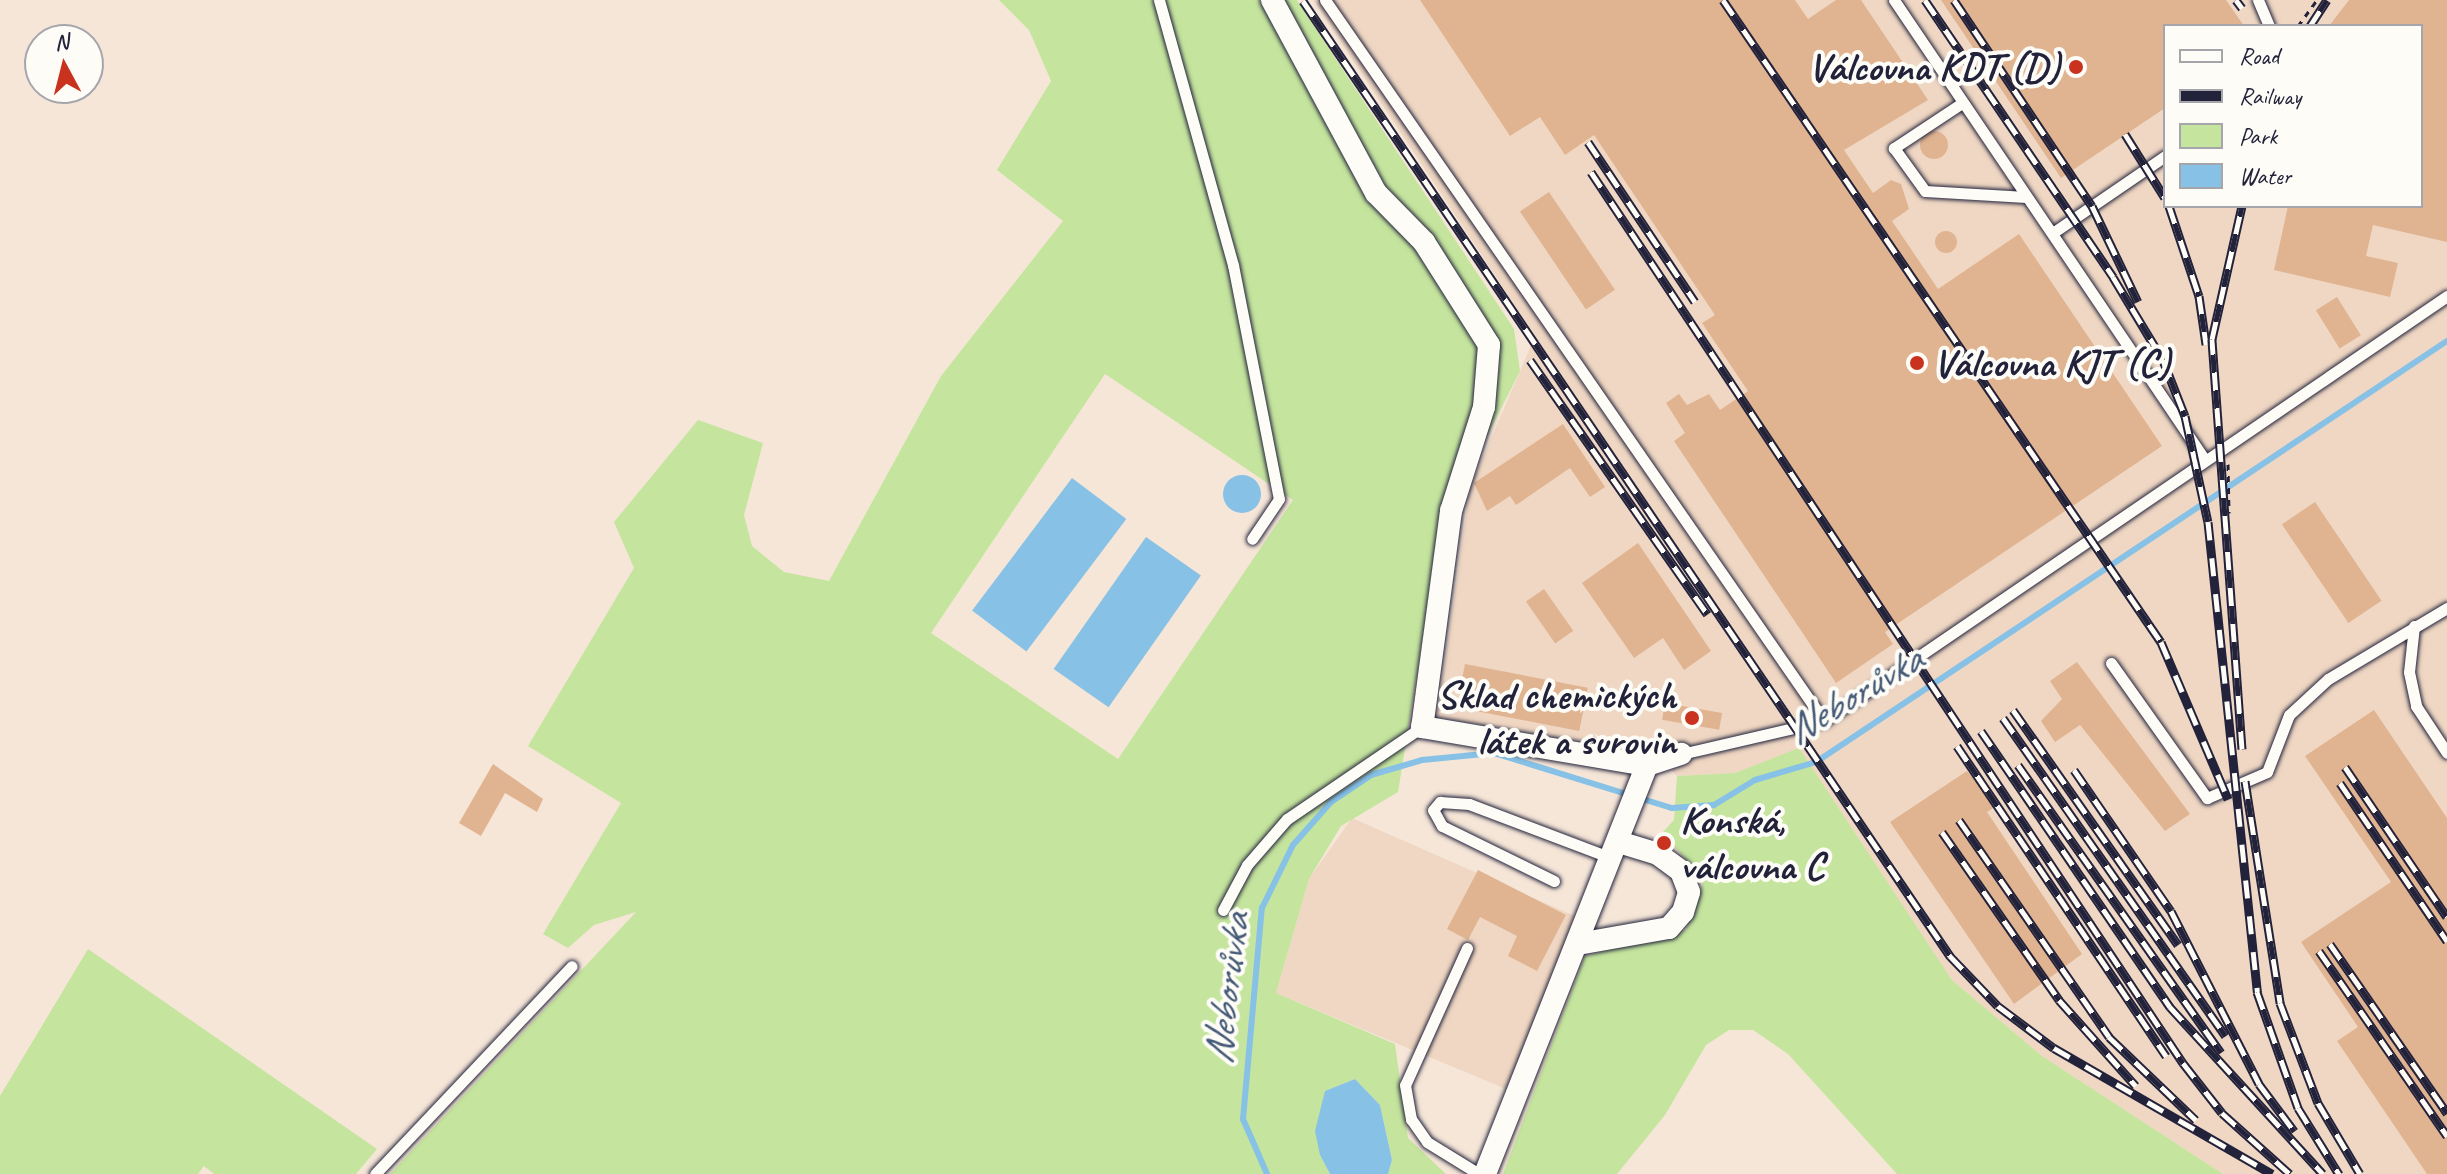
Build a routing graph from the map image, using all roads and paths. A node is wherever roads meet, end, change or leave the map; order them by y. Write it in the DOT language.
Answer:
graph roads {
  1 [pos="1159,0"];
  2 [pos="1272,0"];
  3 [pos="1325,0"];
  4 [pos="1894,0"];
  5 [pos="2258,0"];
  6 [pos="2317,0"];
  7 [pos="2268,24"];
  8 [pos="2299,24"];
  9 [pos="1962,103"];
  10 [pos="2163,157"];
  11 [pos="2026,197"];
  12 [pos="2054,232"];
  13 [pos="2447,296"];
  14 [pos="2205,460"];
  15 [pos="2228,462"];
  16 [pos="2229,513"];
  17 [pos="1252,539"];
  18 [pos="2447,608"];
  19 [pos="2414,626"];
  20 [pos="2111,663"];
  21 [pos="1824,721"];
  22 [pos="1422,727"];
  23 [pos="2447,753"];
  24 [pos="1681,754"];
  25 [pos="1645,770"];
  26 [pos="1616,850"];
  27 [pos="1554,881"];
  28 [pos="1223,910"];
  29 [pos="1578,944"];
  30 [pos="1467,948"];
  31 [pos="572,966"];
  32 [pos="375,1174"];
  33 [pos="1482,1174"];
  1 -- 17 [label="lane"];
  2 -- 22 [label="street"];
  3 -- 21 [label="lane"];
  4 -- 9 [label="lane"];
  5 -- 7 [label="lane"];
  6 -- 8 [label="path"];
  9 -- 11 [label="lane"];
  9 -- 11 [label="lane"];
  10 -- 12 [label="lane"];
  11 -- 12 [label="lane"];
  12 -- 14 [label="lane"];
  13 -- 14 [label="lane"];
  14 -- 21 [label="lane"];
  15 -- 16 [label="path"];
  18 -- 19 [label="lane"];
  19 -- 20 [label="lane"];
  19 -- 23 [label="lane"];
  21 -- 24 [label="lane"];
  22 -- 25 [label="street"];
  22 -- 28 [label="lane"];
  24 -- 25 [label="street"];
  25 -- 26 [label="street"];
  26 -- 27 [label="lane"];
  26 -- 29 [label="street"];
  26 -- 29 [label="street"];
  29 -- 33 [label="street"];
  30 -- 33 [label="lane"];
  31 -- 32 [label="lane"];
}
